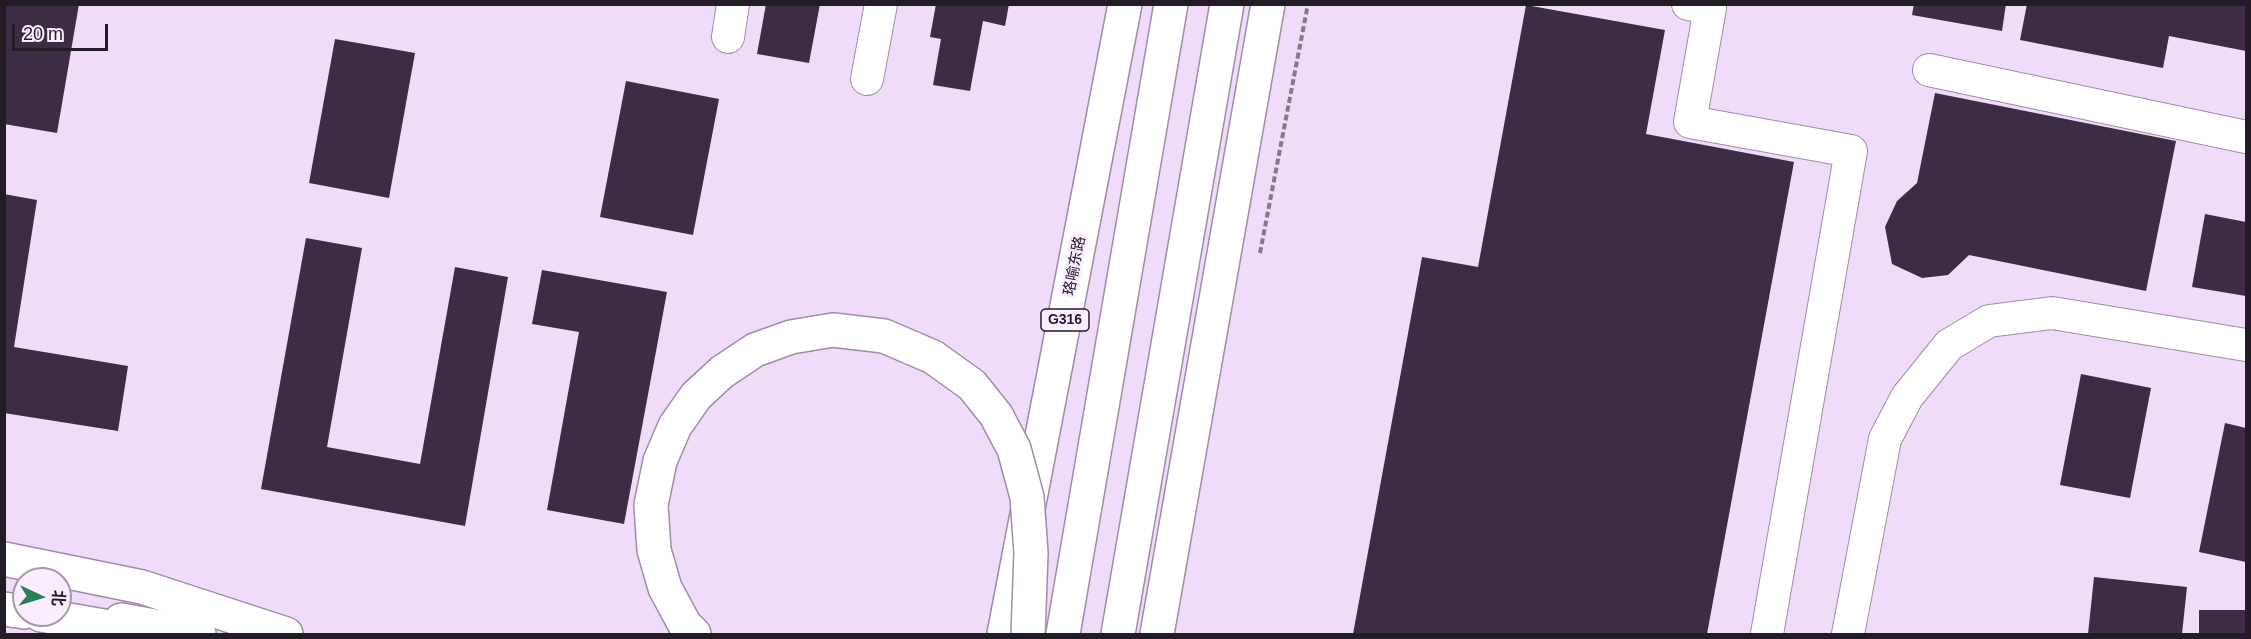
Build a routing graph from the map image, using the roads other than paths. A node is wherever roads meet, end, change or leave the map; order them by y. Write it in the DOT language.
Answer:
graph roads {
  1 [pos="733,4"];
  2 [pos="881,4"];
  3 [pos="1125,4"];
  4 [pos="1171,4"];
  5 [pos="1227,4"];
  6 [pos="1268,4"];
  7 [pos="1688,4"];
  8 [pos="728,37"];
  9 [pos="1929,70"];
  10 [pos="867,79"];
  11 [pos="2247,137"];
  12 [pos="2247,345"];
  13 [pos="4,559"];
  14 [pos="1018,561"];
  15 [pos="72,611"];
  16 [pos="72,620"];
  17 [pos="149,634"];
  18 [pos="199,634"];
  19 [pos="286,634"];
  20 [pos="694,634"];
  21 [pos="984,634"];
  22 [pos="1004,634"];
  23 [pos="1028,634"];
  24 [pos="1063,634"];
  25 [pos="1118,634"];
  26 [pos="1157,634"];
  27 [pos="1767,634"];
  28 [pos="1848,634"];
  1 -- 8 [label="street"];
  2 -- 10 [label="street"];
  3 -- 14 [label="main road, 珞喻东路 / G316"];
  4 -- 24 [label="main road"];
  5 -- 25 [label="main road"];
  6 -- 26 [label="main road"];
  7 -- 27 [label="street"];
  9 -- 11 [label="street"];
  12 -- 28 [label="street"];
  13 -- 19 [label="main road"];
  14 -- 21 [label="main road"];
  14 -- 22 [label="main road, 珞喻东路 / G316"];
  15 -- 18 [label="main road"];
  16 -- 17 [label="main road"];
  20 -- 23 [label="main road, bridge"];
}
